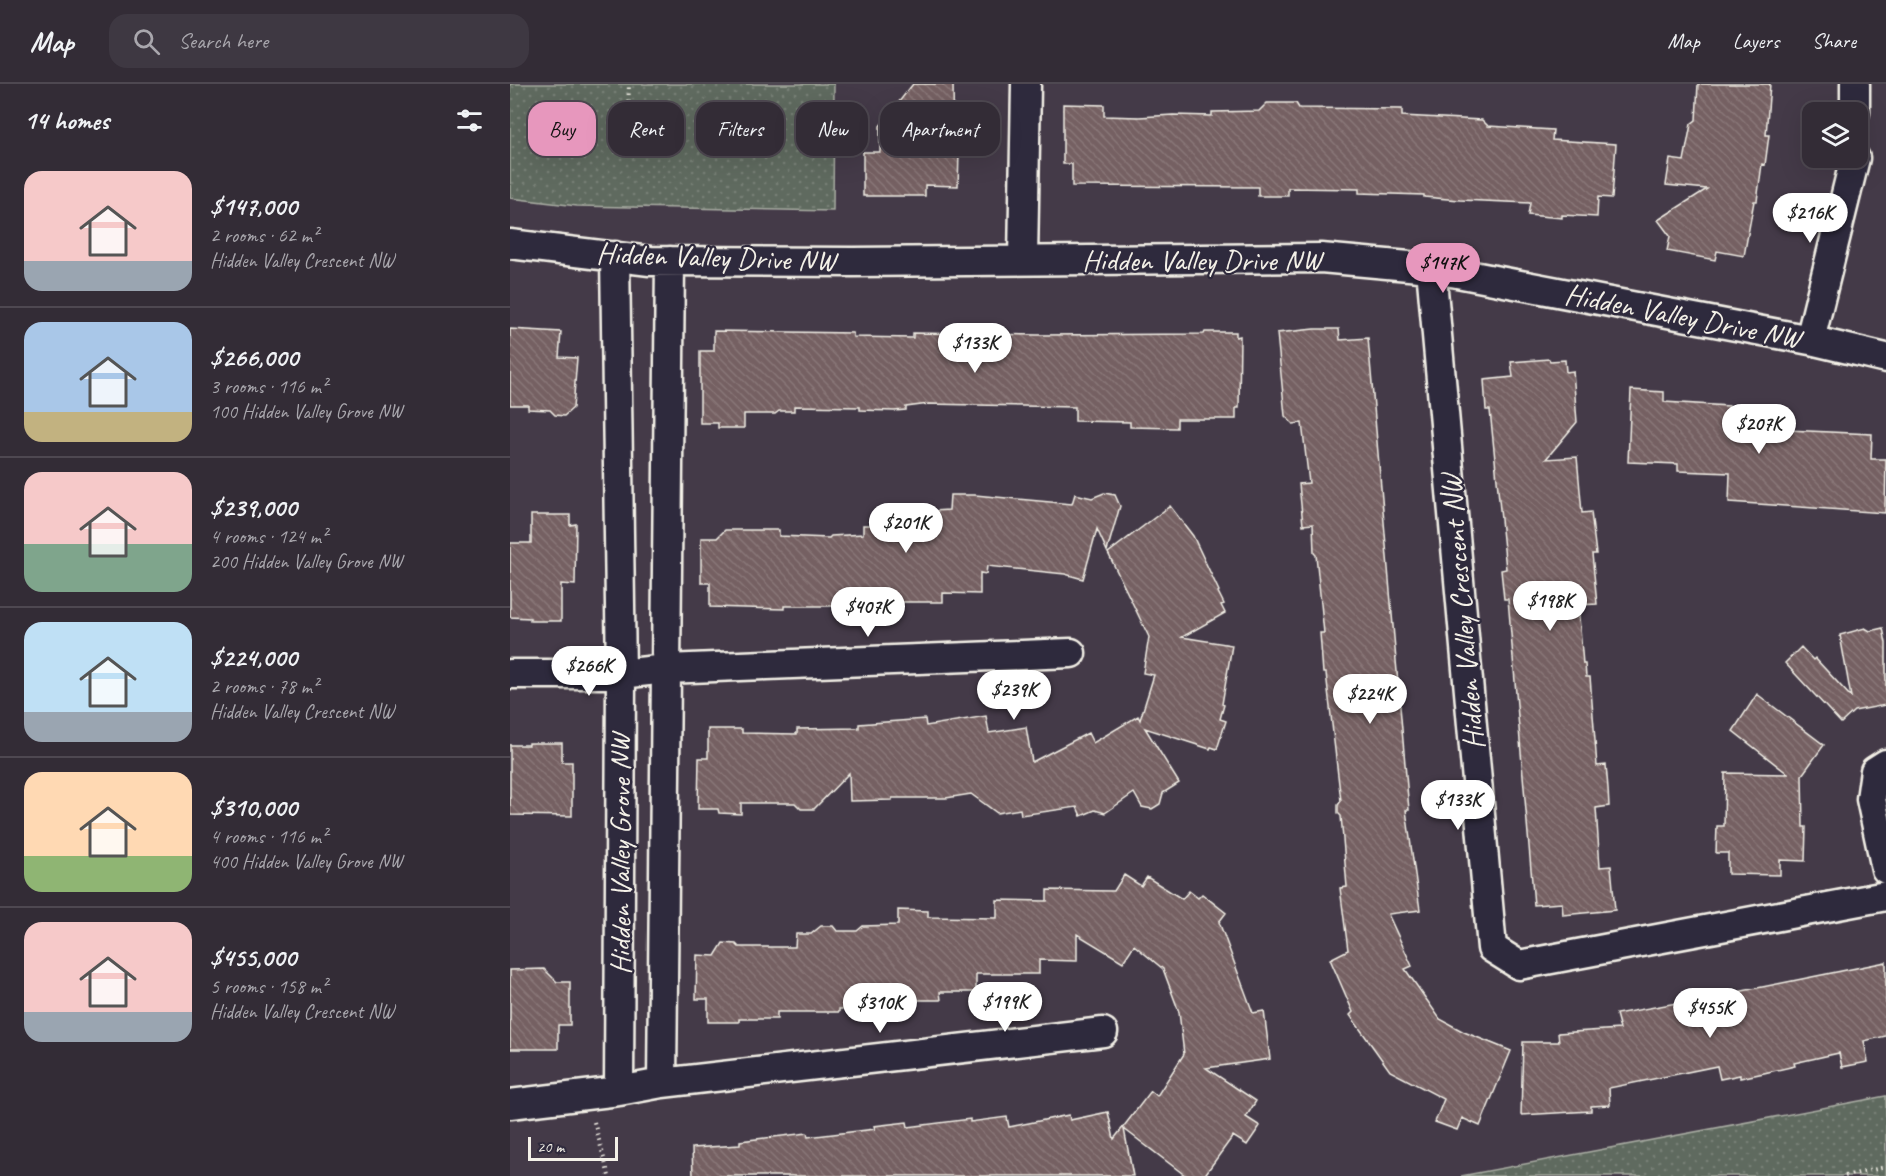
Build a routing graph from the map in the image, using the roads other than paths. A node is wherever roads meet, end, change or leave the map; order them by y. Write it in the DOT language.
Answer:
graph roads {
  1 [pos="1026,84"];
  2 [pos="1855,84"];
  3 [pos="1855,102"];
  4 [pos="1853,168"];
  5 [pos="510,244"];
  6 [pos="615,256"];
  7 [pos="1023,260"];
  8 [pos="670,261"];
  9 [pos="1431,268"];
  10 [pos="1810,340"];
  11 [pos="1886,358"];
  12 [pos="1071,653"];
  13 [pos="666,669"];
  14 [pos="621,674"];
  15 [pos="510,675"];
  16 [pos="1886,764"];
  17 [pos="1886,869"];
  18 [pos="1886,896"];
  19 [pos="1103,1032"];
  20 [pos="662,1083"];
  21 [pos="619,1091"];
  22 [pos="510,1104"];
  1 -- 7 [label="street"];
  2 -- 3 [label="street"];
  4 -- 10 [label="street"];
  5 -- 6 [label="street, Hidden Valley Drive NW"];
  6 -- 8 [label="street, Hidden Valley Drive NW"];
  6 -- 14 [label="street, Hidden Valley Grove NW"];
  7 -- 8 [label="street, Hidden Valley Drive NW"];
  7 -- 9 [label="street, Hidden Valley Drive NW"];
  8 -- 13 [label="street, Hidden Valley Grove NW"];
  9 -- 10 [label="street, Hidden Valley Drive NW"];
  9 -- 18 [label="street, Hidden Valley Crescent NW"];
  10 -- 11 [label="street, Hidden Valley Drive NW"];
  12 -- 13 [label="street"];
  13 -- 14 [label="street"];
  13 -- 20 [label="street, Hidden Valley Grove NW"];
  14 -- 15 [label="street"];
  14 -- 21 [label="street, Hidden Valley Grove NW"];
  16 -- 17 [label="street"];
  19 -- 20 [label="street"];
  20 -- 21 [label="street"];
  21 -- 22 [label="street"];
}
